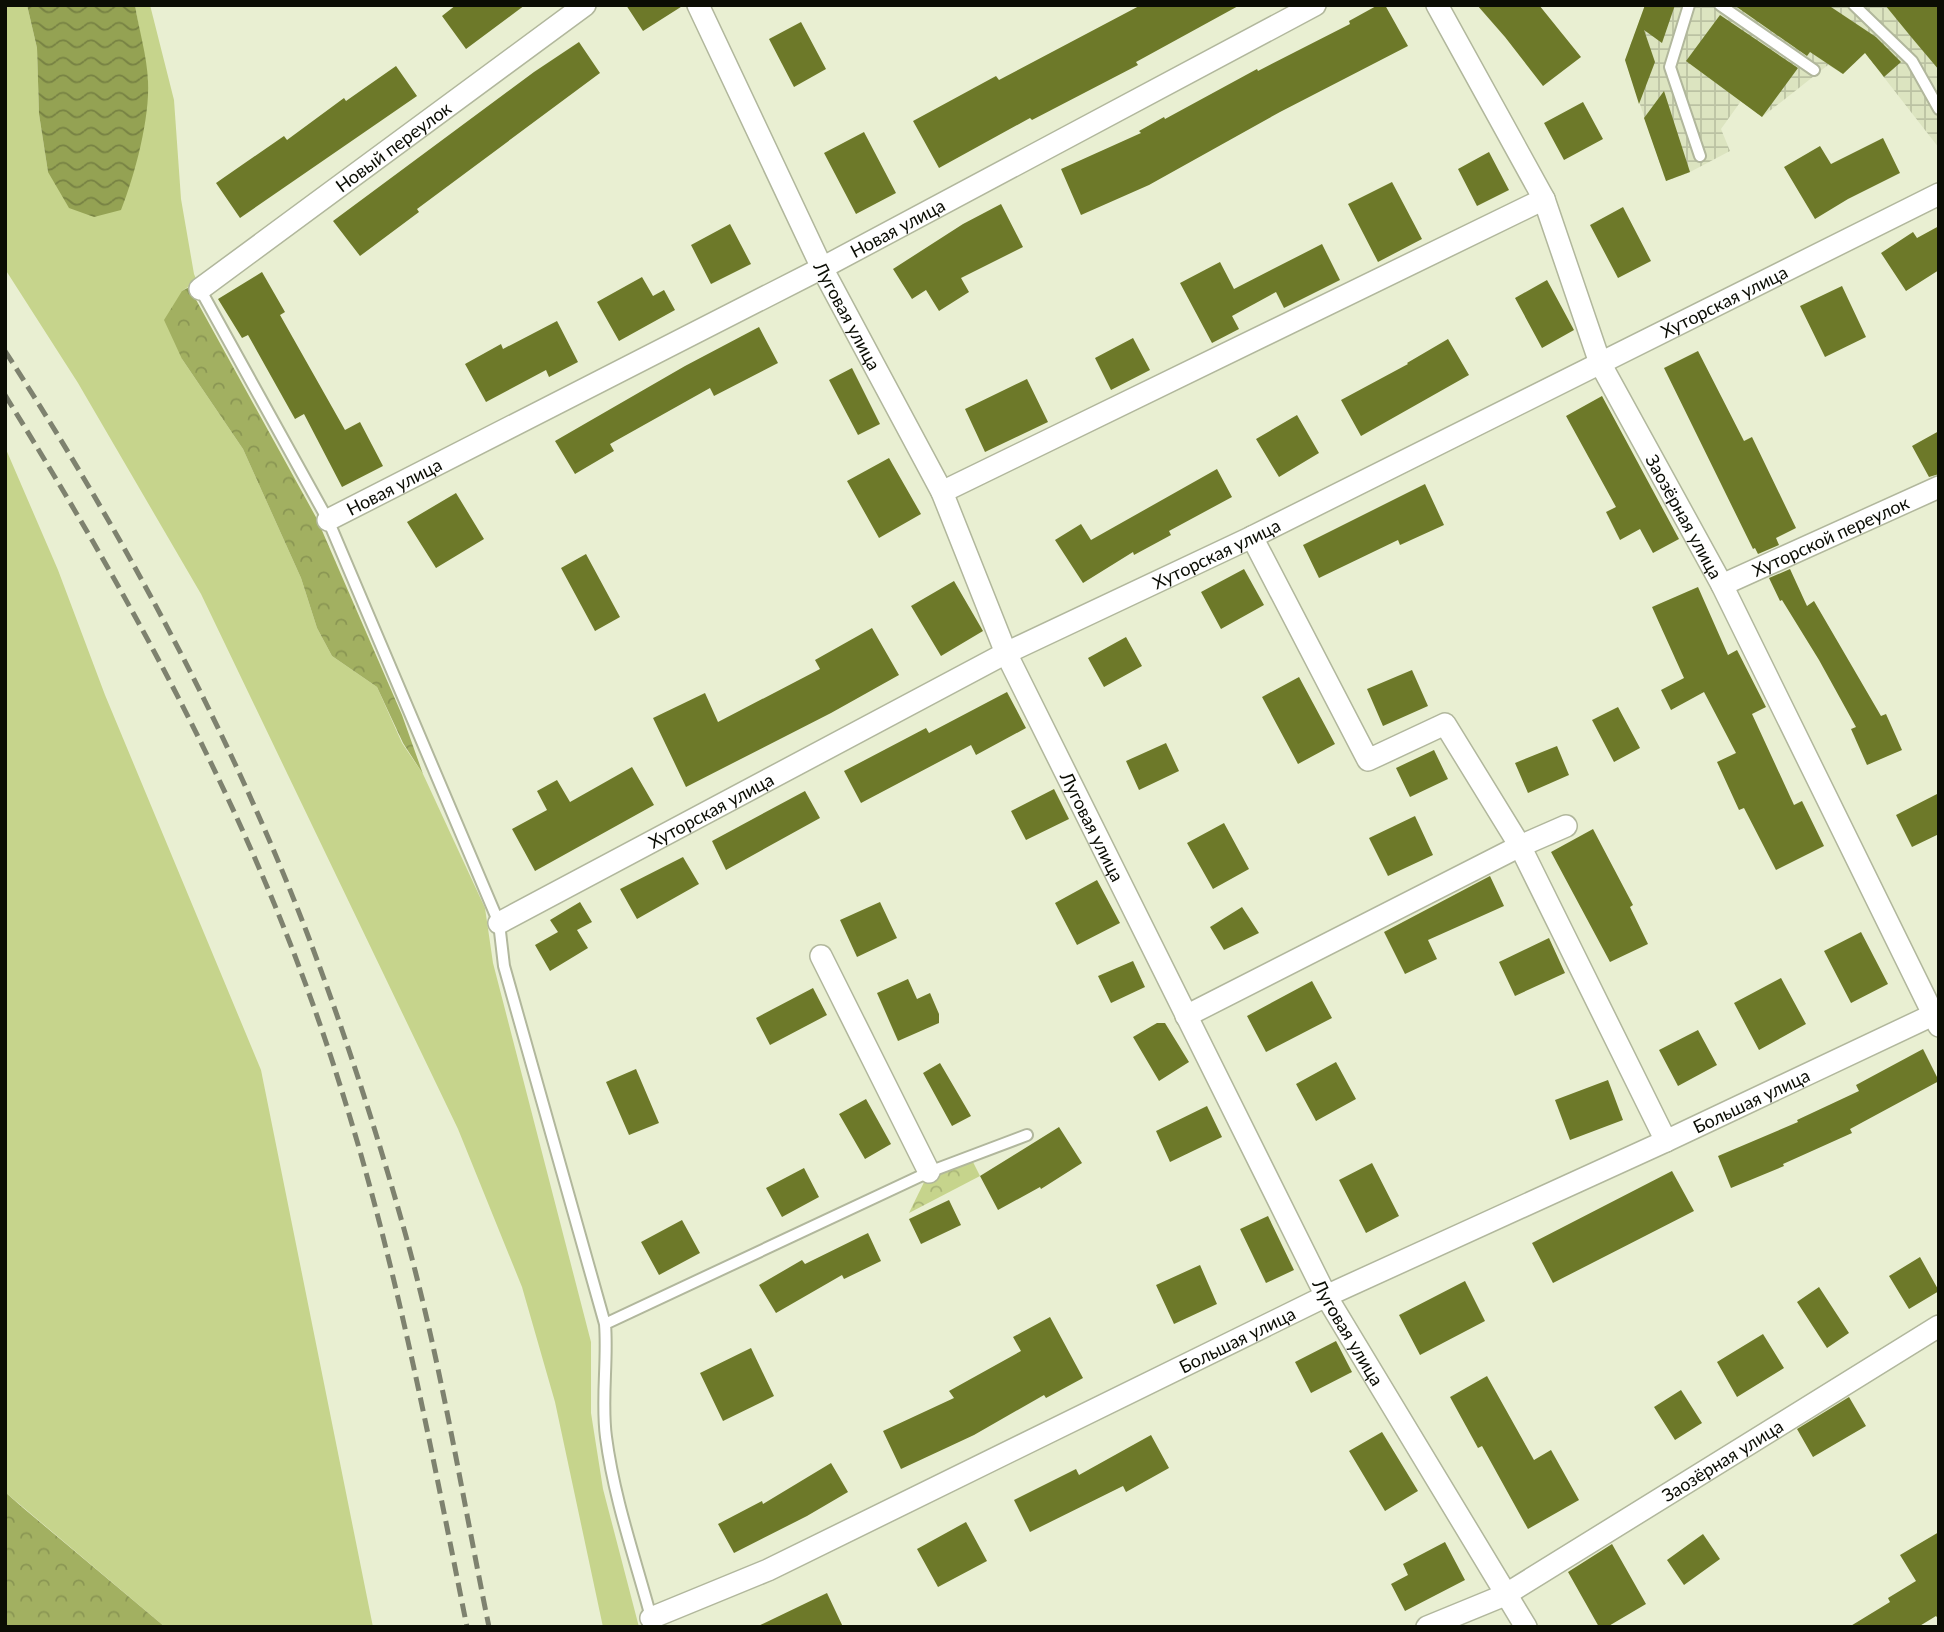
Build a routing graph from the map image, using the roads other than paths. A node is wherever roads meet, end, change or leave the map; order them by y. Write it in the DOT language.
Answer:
graph roads {
  1 [pos="585,5"];
  2 [pos="698,5"];
  3 [pos="1315,5"];
  4 [pos="1437,5"];
  5 [pos="1689,5"];
  6 [pos="1720,5"];
  7 [pos="1853,5"];
  8 [pos="1814,70"];
  9 [pos="1939,109"];
  10 [pos="1700,156"];
  11 [pos="1939,194"];
  12 [pos="1544,200"];
  13 [pos="822,268"];
  14 [pos="200,289"];
  15 [pos="1600,363"];
  16 [pos="1939,487"];
  17 [pos="942,492"];
  18 [pos="328,520"];
  19 [pos="1252,537"];
  20 [pos="1722,585"];
  21 [pos="1006,653"];
  22 [pos="1566,826"];
  23 [pos="1520,846"];
  24 [pos="499,923"];
  25 [pos="821,956"];
  26 [pos="1186,1016"];
  27 [pos="1937,1017"];
  28 [pos="1027,1135"];
  29 [pos="1666,1141"];
  30 [pos="929,1172"];
  31 [pos="1326,1296"];
  32 [pos="605,1324"];
  33 [pos="1939,1326"];
  34 [pos="1505,1595"];
  35 [pos="652,1623"];
  36 [pos="1427,1627"];
  37 [pos="1525,1627"];
  1 -- 14 [label="street, Новый переулок"];
  2 -- 13 [label="street, Луговая улица"];
  3 -- 13 [label="street, Новая улица"];
  4 -- 12 [label="street, Заозёрная улица"];
  5 -- 10 [label="lane"];
  6 -- 8 [label="lane"];
  7 -- 9 [label="lane"];
  11 -- 15 [label="street, Хуторская улица"];
  12 -- 15 [label="street, Заозёрная улица"];
  12 -- 17 [label="street"];
  13 -- 17 [label="street, Луговая улица"];
  13 -- 18 [label="street, Новая улица"];
  14 -- 18 [label="lane"];
  15 -- 19 [label="street, Хуторская улица"];
  15 -- 20 [label="street, Заозёрная улица"];
  16 -- 20 [label="street, Хуторской переулок"];
  17 -- 21 [label="street, Луговая улица"];
  18 -- 24 [label="lane"];
  19 -- 21 [label="street, Хуторская улица"];
  19 -- 23 [label="street"];
  20 -- 27 [label="street, Заозёрная улица"];
  21 -- 24 [label="street, Хуторская улица"];
  21 -- 26 [label="street, Луговая улица"];
  22 -- 23 [label="street"];
  23 -- 26 [label="street"];
  23 -- 29 [label="street"];
  24 -- 32 [label="lane"];
  25 -- 30 [label="street"];
  26 -- 31 [label="street, Луговая улица"];
  27 -- 29 [label="street, Большая улица"];
  28 -- 30 [label="lane"];
  29 -- 31 [label="street, Большая улица"];
  30 -- 32 [label="lane"];
  31 -- 34 [label="street, Луговая улица"];
  31 -- 35 [label="street, Большая улица"];
  32 -- 35 [label="lane"];
  33 -- 34 [label="street, Заозёрная улица"];
  34 -- 36 [label="street, Заозёрная улица"];
  34 -- 37 [label="street, Луговая улица"];
}
